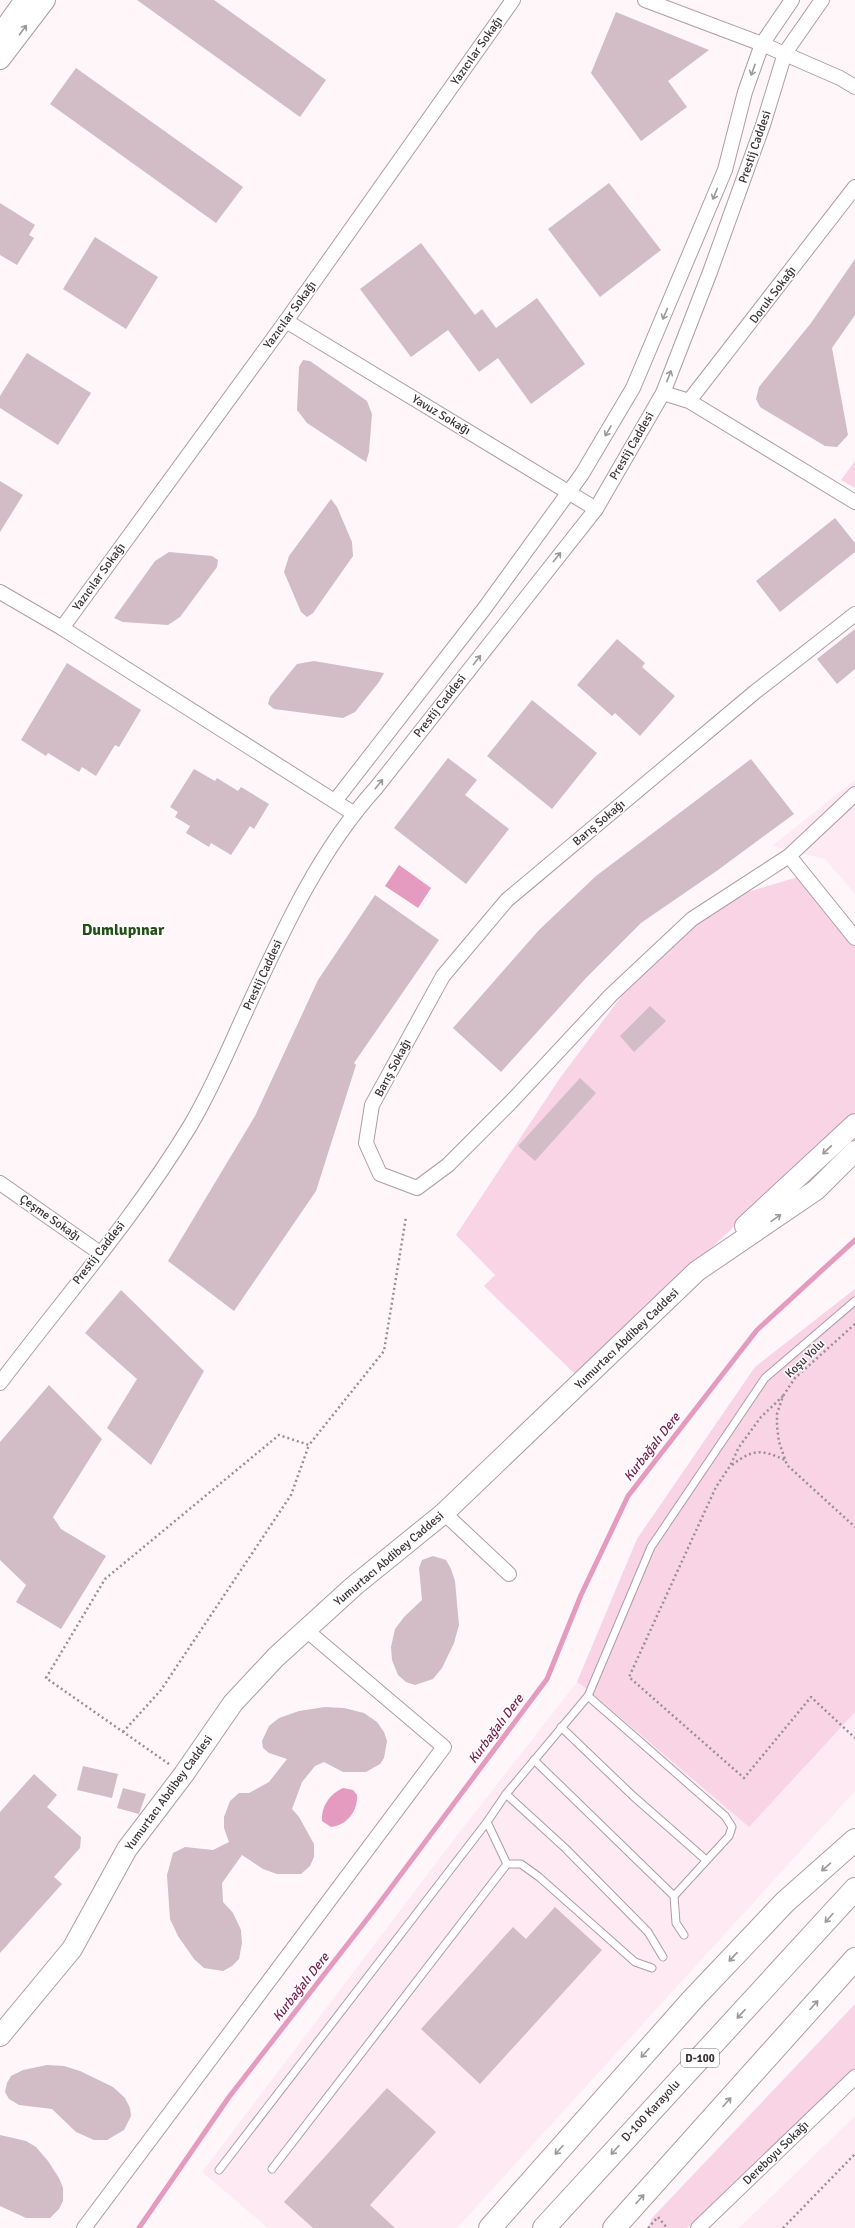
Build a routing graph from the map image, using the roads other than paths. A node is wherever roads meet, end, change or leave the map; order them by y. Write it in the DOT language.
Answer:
graph roads {
  1 [pos="25,0"];
  2 [pos="45,0"];
  3 [pos="513,0"];
  4 [pos="645,0"];
  5 [pos="792,0"];
  6 [pos="822,0"];
  7 [pos="0,35"];
  8 [pos="762,44"];
  9 [pos="785,54"];
  10 [pos="0,59"];
  11 [pos="855,87"];
  12 [pos="855,187"];
  13 [pos="286,321"];
  14 [pos="663,393"];
  15 [pos="690,401"];
  16 [pos="569,492"];
  17 [pos="855,502"];
  18 [pos="596,509"];
  19 [pos="0,592"];
  20 [pos="855,614"];
  21 [pos="62,628"];
  22 [pos="855,794"];
  23 [pos="335,801"];
  24 [pos="353,813"];
  25 [pos="789,856"];
  26 [pos="855,938"];
  27 [pos="855,1124"];
  28 [pos="855,1151"];
  29 [pos="0,1183"];
  30 [pos="100,1253"];
  31 [pos="697,1272"];
  32 [pos="855,1301"];
  33 [pos="0,1383"];
  34 [pos="444,1513"];
  35 [pos="509,1574"];
  36 [pos="306,1630"];
  37 [pos="588,1696"];
  38 [pos="561,1727"];
  39 [pos="534,1760"];
  40 [pos="506,1794"];
  41 [pos="487,1822"];
  42 [pos="855,1840"];
  43 [pos="706,1860"];
  44 [pos="507,1864"];
  45 [pos="855,1889"];
  46 [pos="674,1896"];
  47 [pos="684,1935"];
  48 [pos="662,1957"];
  49 [pos="855,1959"];
  50 [pos="652,1968"];
  51 [pos="0,2036"];
  52 [pos="855,2077"];
  53 [pos="272,2169"];
  54 [pos="219,2170"];
  55 [pos="84,2228"];
  56 [pos="490,2228"];
  57 [pos="544,2228"];
  58 [pos="614,2228"];
  59 [pos="698,2228"];
  1 -- 7 [label="main road"];
  10 -- 2 [label="main road, one-way"];
  3 -- 13 [label="street, Yazıcılar Sokağı"];
  4 -- 8 [label="street"];
  5 -- 8 [label="street, Prestij Caddesi"];
  6 -- 9 [label="street, Prestij Caddesi"];
  8 -- 9 [label="street"];
  8 -- 16 [label="street, Prestij Caddesi, one-way"];
  9 -- 11 [label="street"];
  14 -- 9 [label="street, Prestij Caddesi, one-way"];
  12 -- 15 [label="street, Doruk Sokağı"];
  13 -- 16 [label="street, Yavuz Sokağı"];
  13 -- 21 [label="street, Yazıcılar Sokağı"];
  14 -- 15 [label="street"];
  14 -- 18 [label="street, Prestij Caddesi"];
  15 -- 17 [label="street"];
  16 -- 18 [label="street, Yavuz Sokağı"];
  16 -- 23 [label="street, Prestij Caddesi"];
  24 -- 18 [label="street, Prestij Caddesi, one-way"];
  19 -- 21 [label="street"];
  20 -- 25 [label="street, Barış Sokağı"];
  21 -- 23 [label="street"];
  22 -- 25 [label="street"];
  23 -- 24 [label="street"];
  24 -- 30 [label="street, Prestij Caddesi"];
  25 -- 26 [label="street"];
  27 -- 31 [label="main road, one-way"];
  31 -- 28 [label="main road, Yumurtacı Abdibey Caddesi, one-way"];
  29 -- 30 [label="street, Çeşme Sokağı"];
  30 -- 33 [label="street, Prestij Caddesi"];
  31 -- 34 [label="main road, Yumurtacı Abdibey Caddesi"];
  32 -- 37 [label="lane"];
  34 -- 35 [label="street"];
  34 -- 36 [label="main road, Yumurtacı Abdibey Caddesi"];
  36 -- 51 [label="main road, Yumurtacı Abdibey Caddesi"];
  36 -- 55 [label="street"];
  37 -- 38 [label="lane"];
  37 -- 43 [label="lane"];
  38 -- 39 [label="lane"];
  38 -- 43 [label="lane"];
  39 -- 40 [label="lane"];
  39 -- 46 [label="lane"];
  40 -- 41 [label="lane"];
  40 -- 48 [label="lane"];
  41 -- 44 [label="lane"];
  41 -- 54 [label="lane"];
  42 -- 56 [label="highway, one-way"];
  43 -- 46 [label="lane"];
  44 -- 50 [label="lane"];
  44 -- 53 [label="lane"];
  45 -- 57 [label="highway, D-100 Karayolu / D-100, one-way"];
  46 -- 47 [label="lane"];
  58 -- 49 [label="highway, one-way"];
  52 -- 59 [label="street, Dereboyu Sokağı"];
}
